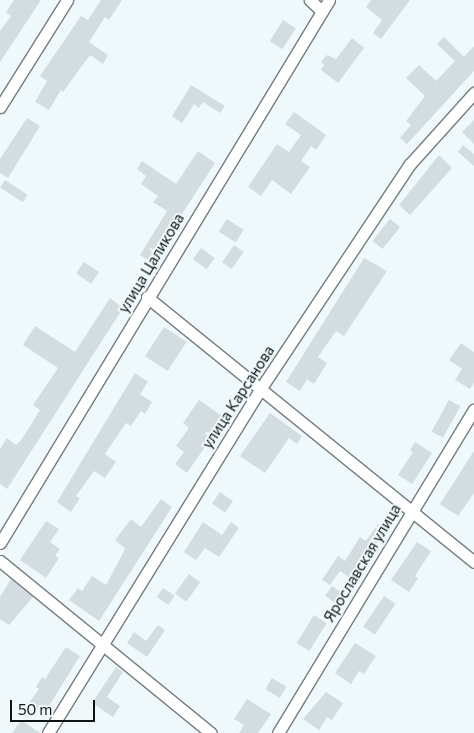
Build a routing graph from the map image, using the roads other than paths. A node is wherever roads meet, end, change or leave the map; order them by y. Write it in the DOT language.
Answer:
graph roads {
  1 [pos="68,0"];
  2 [pos="310,0"];
  3 [pos="329,0"];
  4 [pos="322,11"];
  5 [pos="474,93"];
  6 [pos="0,107"];
  7 [pos="147,298"];
  8 [pos="261,388"];
  9 [pos="474,410"];
  10 [pos="410,512"];
  11 [pos="0,543"];
  12 [pos="0,561"];
  13 [pos="474,562"];
  14 [pos="102,642"];
  15 [pos="48,733"];
  16 [pos="212,733"];
  17 [pos="278,733"];
  1 -- 6 [label="street"];
  2 -- 4 [label="street"];
  3 -- 4 [label="street, улица Цаликова"];
  4 -- 7 [label="street, улица Цаликова"];
  5 -- 8 [label="street, улица Карсанова"];
  7 -- 8 [label="street"];
  7 -- 11 [label="street, улица Цаликова"];
  8 -- 10 [label="street"];
  8 -- 14 [label="street, улица Карсанова"];
  9 -- 10 [label="street, Ярославская улица"];
  10 -- 13 [label="street"];
  10 -- 17 [label="street, Ярославская улица"];
  12 -- 14 [label="street"];
  14 -- 15 [label="street, улица Карсанова"];
  14 -- 16 [label="street"];
}
